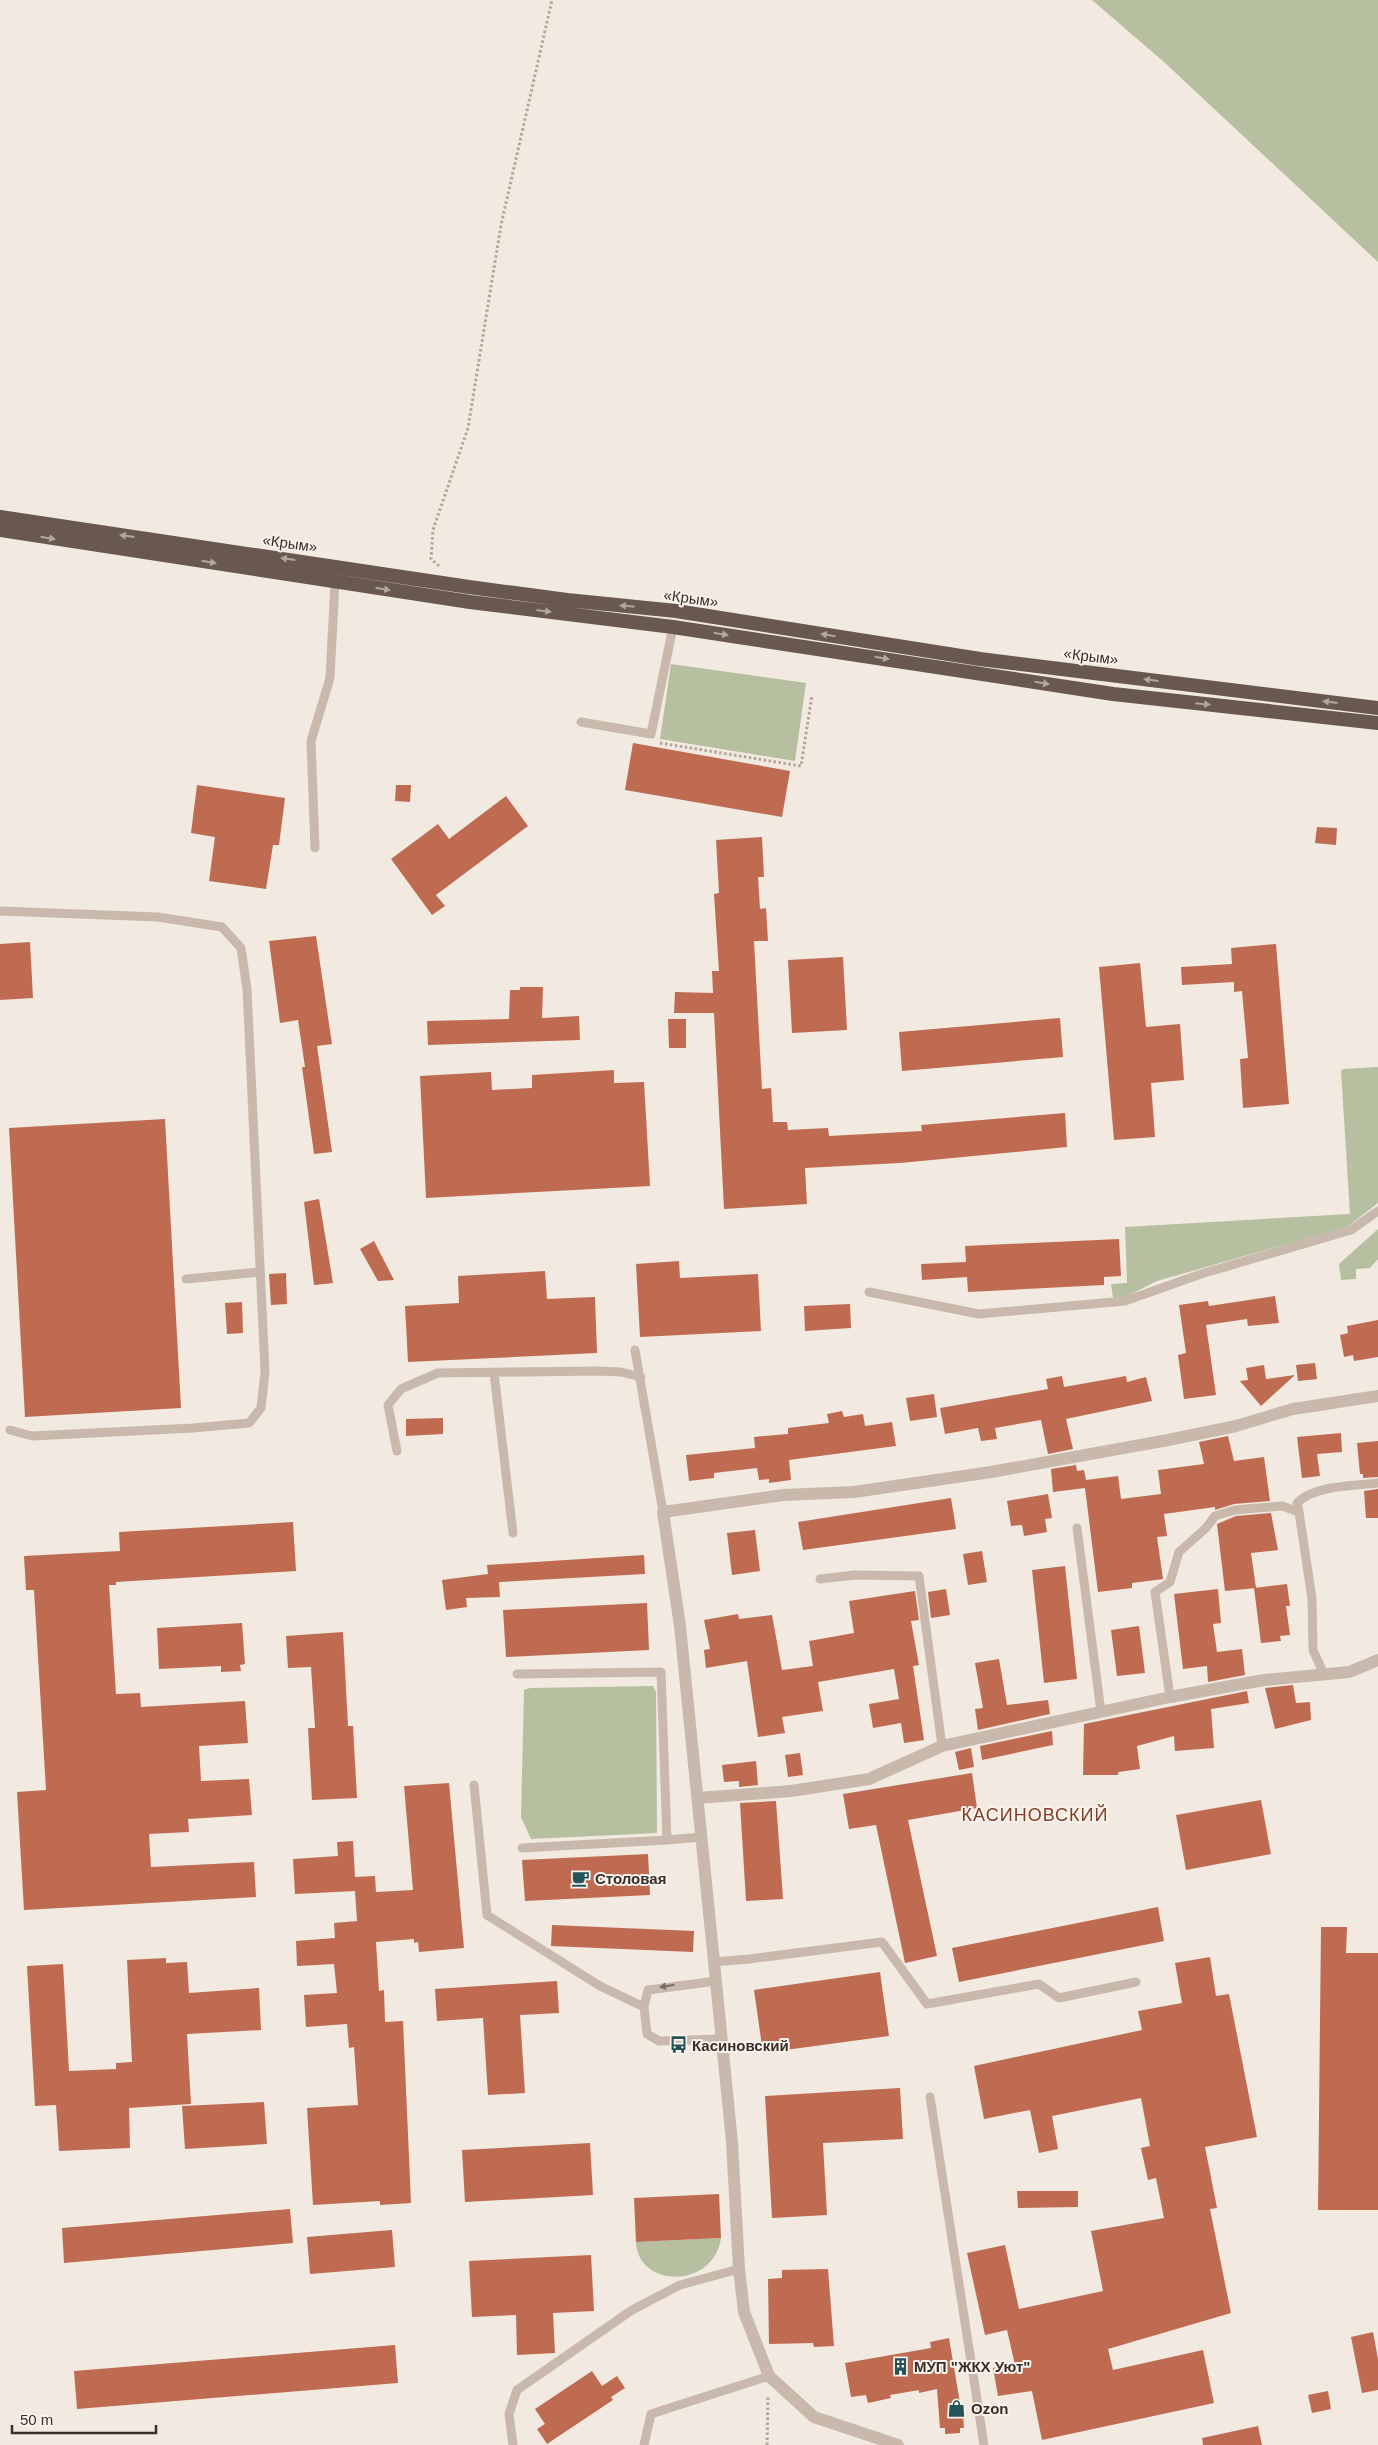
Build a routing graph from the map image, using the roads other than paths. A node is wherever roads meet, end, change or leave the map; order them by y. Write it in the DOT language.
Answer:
graph roads {
  1 [pos="0,517"];
  2 [pos="0,530"];
  3 [pos="335,582"];
  4 [pos="673,626"];
  5 [pos="1378,708"];
  6 [pos="581,722"];
  7 [pos="1378,723"];
  8 [pos="316,848"];
  9 [pos="0,911"];
  10 [pos="1378,1211"];
  11 [pos="260,1272"];
  12 [pos="186,1279"];
  13 [pos="869,1292"];
  14 [pos="635,1350"];
  15 [pos="494,1373"];
  16 [pos="641,1377"];
  17 [pos="1378,1396"];
  18 [pos="10,1430"];
  19 [pos="397,1451"];
  20 [pos="1378,1483"];
  21 [pos="663,1512"];
  22 [pos="1299,1512"];
  23 [pos="1077,1528"];
  24 [pos="513,1534"];
  25 [pos="820,1579"];
  26 [pos="1378,1660"];
  27 [pos="517,1674"];
  28 [pos="1324,1674"];
  29 [pos="1170,1697"];
  30 [pos="1101,1712"];
  31 [pos="942,1746"];
  32 [pos="474,1785"];
  33 [pos="698,1798"];
  34 [pos="701,1837"];
  35 [pos="667,1840"];
  36 [pos="522,1848"];
  37 [pos="714,1962"];
  38 [pos="716,1980"];
  39 [pos="1136,1982"];
  40 [pos="644,2007"];
  41 [pos="721,2039"];
  42 [pos="930,2097"];
  43 [pos="738,2269"];
  44 [pos="769,2376"];
  45 [pos="513,2445"];
  46 [pos="644,2445"];
  47 [pos="898,2445"];
  48 [pos="984,2445"];
  5 -- 1 [label="highway, «Крым», one-way"];
  2 -- 3 [label="highway, one-way"];
  3 -- 4 [label="highway, one-way"];
  3 -- 8 [label="lane"];
  4 -- 6 [label="lane"];
  4 -- 7 [label="highway, one-way"];
  9 -- 11 [label="lane"];
  10 -- 13 [label="lane"];
  11 -- 12 [label="lane"];
  11 -- 18 [label="lane"];
  14 -- 16 [label="lane"];
  15 -- 16 [label="lane"];
  15 -- 19 [label="lane"];
  15 -- 24 [label="lane"];
  16 -- 21 [label="lane"];
  17 -- 21 [label="street"];
  20 -- 22 [label="lane"];
  21 -- 33 [label="street"];
  22 -- 28 [label="lane"];
  22 -- 29 [label="lane"];
  23 -- 30 [label="lane"];
  25 -- 31 [label="lane"];
  26 -- 28 [label="street"];
  27 -- 35 [label="lane"];
  28 -- 29 [label="street"];
  29 -- 30 [label="street"];
  30 -- 31 [label="street"];
  31 -- 33 [label="street"];
  32 -- 40 [label="lane"];
  33 -- 34 [label="street"];
  34 -- 35 [label="lane"];
  34 -- 37 [label="street"];
  35 -- 36 [label="lane"];
  37 -- 38 [label="street"];
  37 -- 39 [label="lane"];
  38 -- 40 [label="lane, one-way"];
  38 -- 41 [label="street"];
  40 -- 41 [label="lane"];
  41 -- 43 [label="street"];
  42 -- 48 [label="lane"];
  43 -- 44 [label="street"];
  43 -- 45 [label="lane"];
  44 -- 46 [label="lane"];
  44 -- 47 [label="street"];
}
